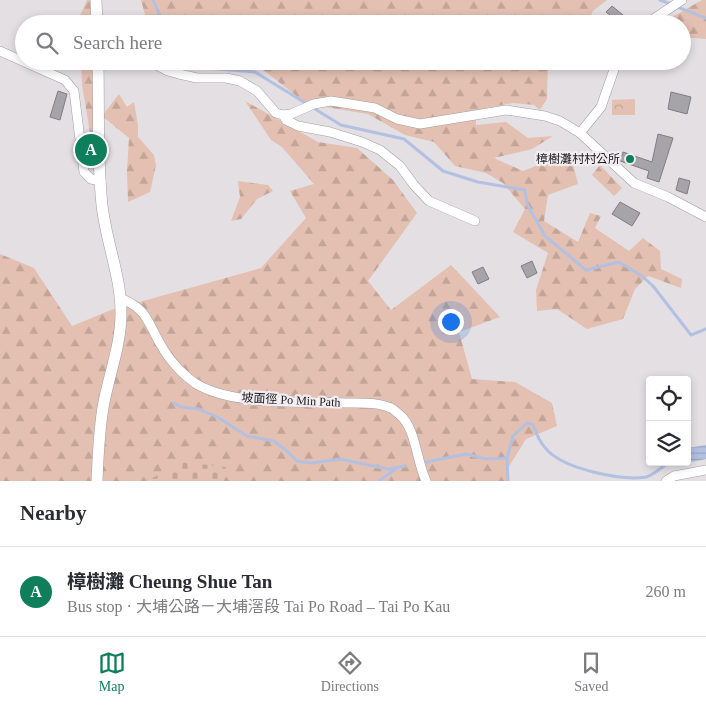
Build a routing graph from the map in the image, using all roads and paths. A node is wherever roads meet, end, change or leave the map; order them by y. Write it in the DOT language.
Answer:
graph roads {
  1 [pos="96,0"];
  2 [pos="682,0"];
  3 [pos="97,15"];
  4 [pos="660,15"];
  5 [pos="0,51"];
  6 [pos="15,58"];
  7 [pos="43,70"];
  8 [pos="98,70"];
  9 [pos="166,70"];
  10 [pos="614,70"];
  11 [pos="284,115"];
  12 [pos="580,133"];
  13 [pos="101,180"];
  14 [pos="706,217"];
  15 [pos="475,220"];
  16 [pos="120,298"];
  17 [pos="706,470"];
  18 [pos="97,481"];
  19 [pos="426,481"];
  20 [pos="666,481"];
  1 -- 3 [label="main road"];
  2 -- 4 [label="street"];
  5 -- 6 [label="street"];
  7 -- 13 [label="street"];
  8 -- 13 [label="main road"];
  9 -- 11 [label="street"];
  10 -- 12 [label="street"];
  11 -- 12 [label="street"];
  11 -- 15 [label="street"];
  12 -- 14 [label="street"];
  13 -- 16 [label="main road"];
  16 -- 18 [label="main road"];
  16 -- 19 [label="street, 坡面徑 Po Min Path"];
  17 -- 20 [label="street"];
}
